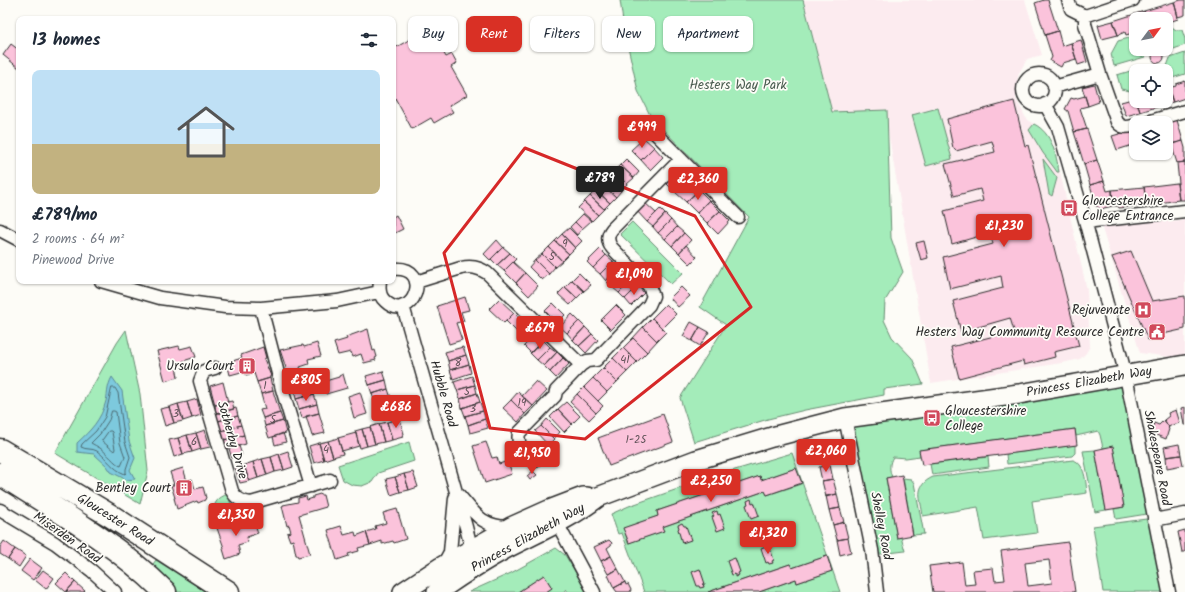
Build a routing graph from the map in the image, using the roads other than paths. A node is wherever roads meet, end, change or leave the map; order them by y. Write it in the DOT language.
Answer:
graph roads {
  1 [pos="1068,0"];
  2 [pos="1133,0"];
  3 [pos="1085,16"];
  4 [pos="1100,74"];
  5 [pos="1054,87"];
  6 [pos="1045,104"];
  7 [pos="1184,115"];
  8 [pos="1173,117"];
  9 [pos="1129,126"];
  10 [pos="654,132"];
  11 [pos="681,159"];
  12 [pos="1185,211"];
  13 [pos="738,217"];
  14 [pos="1086,224"];
  15 [pos="0,230"];
  16 [pos="16,238"];
  17 [pos="396,269"];
  18 [pos="416,282"];
  19 [pos="111,284"];
  20 [pos="380,286"];
  21 [pos="403,306"];
  22 [pos="261,308"];
  23 [pos="1185,365"];
  24 [pos="581,366"];
  25 [pos="215,368"];
  26 [pos="1126,376"];
  27 [pos="845,418"];
  28 [pos="0,450"];
  29 [pos="534,461"];
  30 [pos="0,474"];
  31 [pos="330,480"];
  32 [pos="311,486"];
  33 [pos="455,491"];
  34 [pos="598,497"];
  35 [pos="0,510"];
  36 [pos="1185,514"];
  37 [pos="1154,520"];
  38 [pos="557,523"];
  39 [pos="511,526"];
  40 [pos="459,558"];
  41 [pos="115,592"];
  42 [pos="165,592"];
  43 [pos="228,592"];
  44 [pos="403,592"];
  45 [pos="438,592"];
  46 [pos="594,592"];
  47 [pos="877,592"];
  48 [pos="1169,592"];
  1 -- 3 [label="street"];
  2 -- 3 [label="street"];
  3 -- 4 [label="street"];
  4 -- 5 [label="street"];
  4 -- 9 [label="street"];
  5 -- 6 [label="street"];
  5 -- 6 [label="street"];
  6 -- 14 [label="street, Shakespeare Road"];
  7 -- 8 [label="street"];
  10 -- 11 [label="street"];
  11 -- 13 [label="street"];
  11 -- 24 [label="street"];
  12 -- 14 [label="street"];
  14 -- 26 [label="street, Shakespeare Road"];
  15 -- 16 [label="street"];
  17 -- 18 [label="street"];
  18 -- 21 [label="street"];
  18 -- 24 [label="street"];
  19 -- 22 [label="street"];
  20 -- 21 [label="street"];
  20 -- 22 [label="street"];
  21 -- 33 [label="street, Hubble Road"];
  22 -- 32 [label="street"];
  23 -- 26 [label="main road, Princess Elizabeth Way"];
  24 -- 29 [label="street"];
  25 -- 32 [label="street, Sotherby Drive"];
  26 -- 27 [label="main road, Princess Elizabeth Way"];
  26 -- 37 [label="street, Shakespeare Road"];
  27 -- 34 [label="main road, Princess Elizabeth Way"];
  27 -- 47 [label="street, Shelley Road"];
  28 -- 43 [label="highway, Gloucester Road"];
  30 -- 42 [label="highway, Gloucester Road"];
  31 -- 32 [label="street, Sotherby Drive"];
  33 -- 39 [label="street, Hubble Road"];
  33 -- 40 [label="street, Hubble Road"];
  33 -- 40 [label="street, Hubble Road"];
  34 -- 38 [label="main road, Princess Elizabeth Way"];
  34 -- 39 [label="main road, Princess Elizabeth Way"];
  35 -- 41 [label="street, Miserden Road"];
  36 -- 37 [label="street"];
  37 -- 48 [label="street, Shakespeare Road"];
  38 -- 40 [label="main road, Princess Elizabeth Way"];
  38 -- 46 [label="street"];
  39 -- 40 [label="main road, Princess Elizabeth Way"];
  40 -- 44 [label="main road, Princess Elizabeth Way"];
  40 -- 45 [label="main road, Princess Elizabeth Way"];
}
